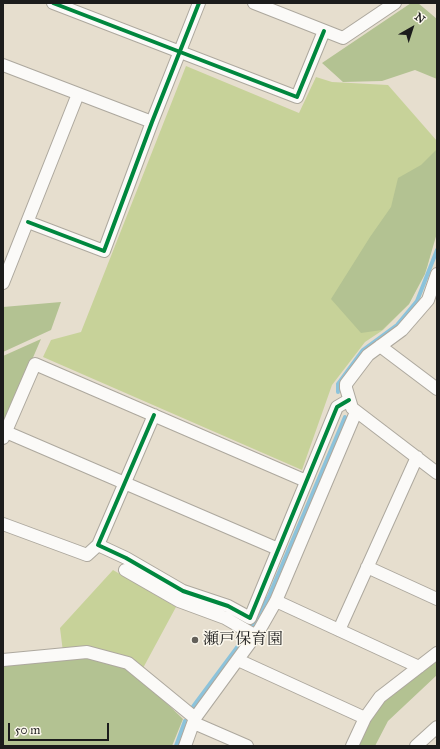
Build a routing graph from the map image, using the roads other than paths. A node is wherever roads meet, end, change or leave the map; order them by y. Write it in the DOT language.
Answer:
graph roads {
  1 [pos="53,3"];
  2 [pos="199,3"];
  3 [pos="254,3"];
  4 [pos="396,3"];
  5 [pos="279,7"];
  6 [pos="324,31"];
  7 [pos="180,52"];
  8 [pos="4,69"];
  9 [pos="78,94"];
  10 [pos="152,122"];
  11 [pos="28,222"];
  12 [pos="437,274"];
  13 [pos="3,283"];
  14 [pos="432,303"];
  15 [pos="380,346"];
  16 [pos="437,388"];
  17 [pos="349,400"];
  18 [pos="356,412"];
  19 [pos="154,415"];
  20 [pos="4,435"];
  21 [pos="417,457"];
  22 [pos="437,472"];
  23 [pos="306,481"];
  24 [pos="125,483"];
  25 [pos="3,524"];
  26 [pos="98,544"];
  27 [pos="278,549"];
  28 [pos="367,567"];
  29 [pos="125,570"];
  30 [pos="437,599"];
  31 [pos="276,601"];
  32 [pos="339,630"];
  33 [pos="256,636"];
  34 [pos="437,653"];
  35 [pos="3,660"];
  36 [pos="238,660"];
  37 [pos="419,668"];
  38 [pos="365,718"];
  39 [pos="195,721"];
  40 [pos="437,727"];
  41 [pos="185,746"];
  42 [pos="247,746"];
  43 [pos="352,746"];
  44 [pos="416,746"];
  1 -- 7 [label="street"];
  2 -- 7 [label="street"];
  3 -- 5 [label="street"];
  4 -- 6 [label="street"];
  5 -- 6 [label="street"];
  6 -- 7 [label="street"];
  7 -- 10 [label="street"];
  8 -- 9 [label="street"];
  9 -- 10 [label="street"];
  9 -- 11 [label="street"];
  10 -- 11 [label="street"];
  11 -- 13 [label="street"];
  12 -- 14 [label="street"];
  14 -- 15 [label="street"];
  15 -- 16 [label="street"];
  15 -- 17 [label="street"];
  17 -- 18 [label="street"];
  17 -- 23 [label="street"];
  18 -- 21 [label="street"];
  18 -- 31 [label="street"];
  19 -- 20 [label="street"];
  19 -- 23 [label="street"];
  19 -- 24 [label="street"];
  20 -- 24 [label="street"];
  21 -- 22 [label="street"];
  21 -- 28 [label="street"];
  23 -- 27 [label="street"];
  24 -- 26 [label="street"];
  24 -- 27 [label="street"];
  25 -- 26 [label="street"];
  26 -- 27 [label="street"];
  28 -- 30 [label="street"];
  28 -- 32 [label="street"];
  29 -- 33 [label="street"];
  31 -- 32 [label="street"];
  31 -- 33 [label="street"];
  32 -- 37 [label="street"];
  33 -- 36 [label="street"];
  34 -- 37 [label="street"];
  35 -- 39 [label="street"];
  36 -- 38 [label="street"];
  36 -- 39 [label="street"];
  37 -- 38 [label="street"];
  38 -- 43 [label="street"];
  39 -- 41 [label="street"];
  39 -- 42 [label="street"];
  40 -- 44 [label="street"];
}
